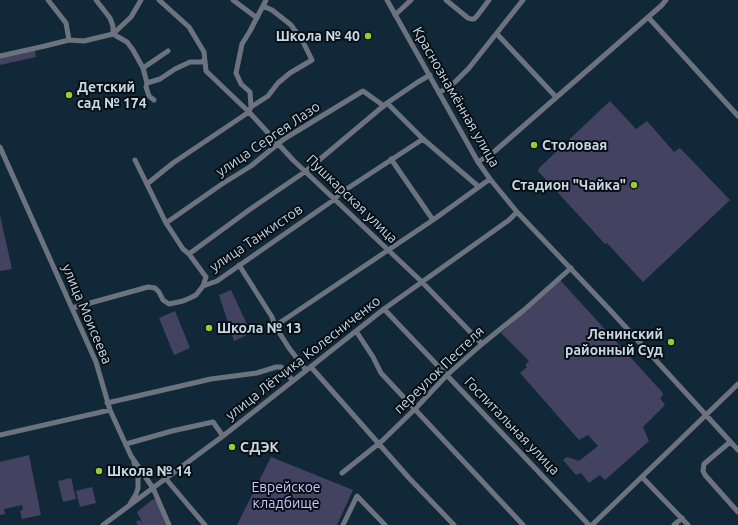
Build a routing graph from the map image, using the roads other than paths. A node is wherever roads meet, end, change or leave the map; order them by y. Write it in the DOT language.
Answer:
graph roads {
  1 [pos="48,0"];
  2 [pos="96,0"];
  3 [pos="141,0"];
  4 [pos="160,0"];
  5 [pos="232,0"];
  6 [pos="266,0"];
  7 [pos="387,0"];
  8 [pos="411,0"];
  9 [pos="446,0"];
  10 [pos="489,0"];
  11 [pos="524,0"];
  12 [pos="666,0"];
  13 [pos="263,6"];
  14 [pos="395,15"];
  15 [pos="648,17"];
  16 [pos="257,18"];
  17 [pos="113,34"];
  18 [pos="497,34"];
  19 [pos="69,40"];
  20 [pos="168,51"];
  21 [pos="0,56"];
  22 [pos="204,60"];
  23 [pos="143,68"];
  24 [pos="430,75"];
  25 [pos="147,83"];
  26 [pos="439,93"];
  27 [pos="556,97"];
  28 [pos="154,100"];
  29 [pos="386,105"];
  30 [pos="250,110"];
  31 [pos="738,116"];
  32 [pos="423,139"];
  33 [pos="279,144"];
  34 [pos="0,147"];
  35 [pos="391,159"];
  36 [pos="135,160"];
  37 [pos="478,162"];
  38 [pos="306,171"];
  39 [pos="490,179"];
  40 [pos="147,184"];
  41 [pos="479,187"];
  42 [pos="335,199"];
  43 [pos="517,212"];
  44 [pos="433,220"];
  45 [pos="166,223"];
  46 [pos="388,250"];
  47 [pos="189,254"];
  48 [pos="239,265"];
  49 [pos="571,268"];
  50 [pos="422,282"];
  51 [pos="203,286"];
  52 [pos="72,308"];
  53 [pos="384,309"];
  54 [pos="276,326"];
  55 [pos="356,331"];
  56 [pos="482,344"];
  57 [pos="309,369"];
  58 [pos="447,375"];
  59 [pos="293,382"];
  60 [pos="738,384"];
  61 [pos="107,403"];
  62 [pos="415,409"];
  63 [pos="110,410"];
  64 [pos="706,414"];
  65 [pos="0,435"];
  66 [pos="223,436"];
  67 [pos="730,442"];
  68 [pos="126,444"];
  69 [pos="378,444"];
  70 [pos="738,450"];
  71 [pos="132,456"];
  72 [pos="342,473"];
  73 [pos="642,477"];
  74 [pos="166,479"];
  75 [pos="153,488"];
  76 [pos="126,508"];
  77 [pos="738,512"];
  78 [pos="682,518"];
  79 [pos="103,525"];
  80 [pos="169,525"];
  81 [pos="205,525"];
  82 [pos="344,525"];
  83 [pos="385,525"];
  84 [pos="454,525"];
  85 [pos="523,525"];
  86 [pos="591,525"];
  87 [pos="674,525"];
  88 [pos="688,525"];
  1 -- 19 [label="street"];
  2 -- 17 [label="street"];
  3 -- 17 [label="street"];
  4 -- 22 [label="street"];
  5 -- 16 [label="street"];
  6 -- 13 [label="street"];
  7 -- 14 [label="street, Краснознамённая улица"];
  8 -- 14 [label="street"];
  9 -- 10 [label="street"];
  11 -- 18 [label="street"];
  12 -- 15 [label="street"];
  13 -- 16 [label="street"];
  13 -- 30 [label="street"];
  14 -- 24 [label="street, Краснознамённая улица"];
  15 -- 27 [label="street"];
  15 -- 31 [label="street"];
  16 -- 30 [label="street"];
  17 -- 19 [label="street"];
  17 -- 23 [label="street"];
  18 -- 26 [label="street"];
  18 -- 27 [label="street"];
  19 -- 21 [label="street"];
  20 -- 23 [label="street"];
  22 -- 25 [label="street"];
  22 -- 30 [label="street, Пушкарская улица"];
  23 -- 25 [label="street"];
  24 -- 26 [label="street, Краснознамённая улица"];
  24 -- 29 [label="street"];
  25 -- 28 [label="street"];
  26 -- 37 [label="street, Краснознамённая улица"];
  27 -- 37 [label="street"];
  29 -- 32 [label="street"];
  29 -- 33 [label="street, улица Сергея Лазо"];
  29 -- 38 [label="street"];
  30 -- 33 [label="street, Пушкарская улица"];
  30 -- 40 [label="street"];
  32 -- 35 [label="street, улица Танкистов"];
  32 -- 41 [label="street"];
  33 -- 38 [label="street, Пушкарская улица"];
  33 -- 45 [label="street, улица Сергея Лазо"];
  34 -- 52 [label="street, улица Моисеева"];
  35 -- 42 [label="street, улица Танкистов"];
  35 -- 44 [label="street"];
  36 -- 40 [label="street"];
  37 -- 39 [label="street, Краснознамённая улица"];
  38 -- 42 [label="street, Пушкарская улица"];
  38 -- 47 [label="street"];
  39 -- 41 [label="street"];
  39 -- 43 [label="street, Краснознамённая улица"];
  40 -- 45 [label="street"];
  41 -- 44 [label="street"];
  42 -- 46 [label="street, Пушкарская улица"];
  42 -- 48 [label="street, улица Танкистов"];
  43 -- 49 [label="street, Краснознамённая улица"];
  43 -- 50 [label="street, улица Лётчика Колесниченко"];
  44 -- 46 [label="street"];
  45 -- 47 [label="street"];
  46 -- 50 [label="street, Пушкарская улица"];
  46 -- 54 [label="street"];
  47 -- 51 [label="street"];
  48 -- 51 [label="street, улица Танкистов"];
  48 -- 54 [label="street"];
  49 -- 56 [label="street, переулок Пестеля"];
  49 -- 64 [label="street, Краснознамённая улица"];
  50 -- 53 [label="street, улица Лётчика Колесниченко"];
  50 -- 56 [label="street, Пушкарская улица"];
  51 -- 52 [label="street, улица Танкистов"];
  52 -- 61 [label="street, улица Моисеева"];
  53 -- 55 [label="street, улица Лётчика Колесниченко"];
  53 -- 58 [label="street, Госпитальная улица"];
  54 -- 57 [label="street"];
  55 -- 57 [label="street, улица Лётчика Колесниченко"];
  55 -- 62 [label="street"];
  56 -- 58 [label="street, переулок Пестеля"];
  57 -- 59 [label="street, улица Лётчика Колесниченко"];
  57 -- 69 [label="street"];
  58 -- 62 [label="street, переулок Пестеля"];
  58 -- 86 [label="street, Госпитальная улица"];
  59 -- 61 [label="street"];
  59 -- 66 [label="street, улица Лётчика Колесниченко"];
  60 -- 64 [label="street"];
  61 -- 63 [label="street, улица Моисеева"];
  62 -- 69 [label="street, переулок Пестеля"];
  62 -- 85 [label="street"];
  63 -- 65 [label="street"];
  63 -- 68 [label="street, улица Моисеева"];
  64 -- 67 [label="street, Краснознамённая улица"];
  64 -- 73 [label="street"];
  66 -- 68 [label="street"];
  66 -- 74 [label="street, улица Лётчика Колесниченко"];
  67 -- 70 [label="street, Краснознамённая улица"];
  67 -- 77 [label="street"];
  68 -- 71 [label="street, улица Моисеева"];
  69 -- 72 [label="street, переулок Пестеля"];
  69 -- 84 [label="street"];
  71 -- 75 [label="street, улица Моисеева"];
  71 -- 76 [label="street"];
  73 -- 78 [label="street"];
  73 -- 86 [label="street"];
  74 -- 75 [label="street, улица Лётчика Колесниченко"];
  74 -- 81 [label="street"];
  75 -- 76 [label="street, улица Лётчика Колесниченко"];
  75 -- 80 [label="street, улица Моисеева"];
  76 -- 79 [label="street, улица Лётчика Колесниченко"];
  78 -- 87 [label="street"];
  78 -- 88 [label="street"];
  82 -- 83 [label="street"];
}
